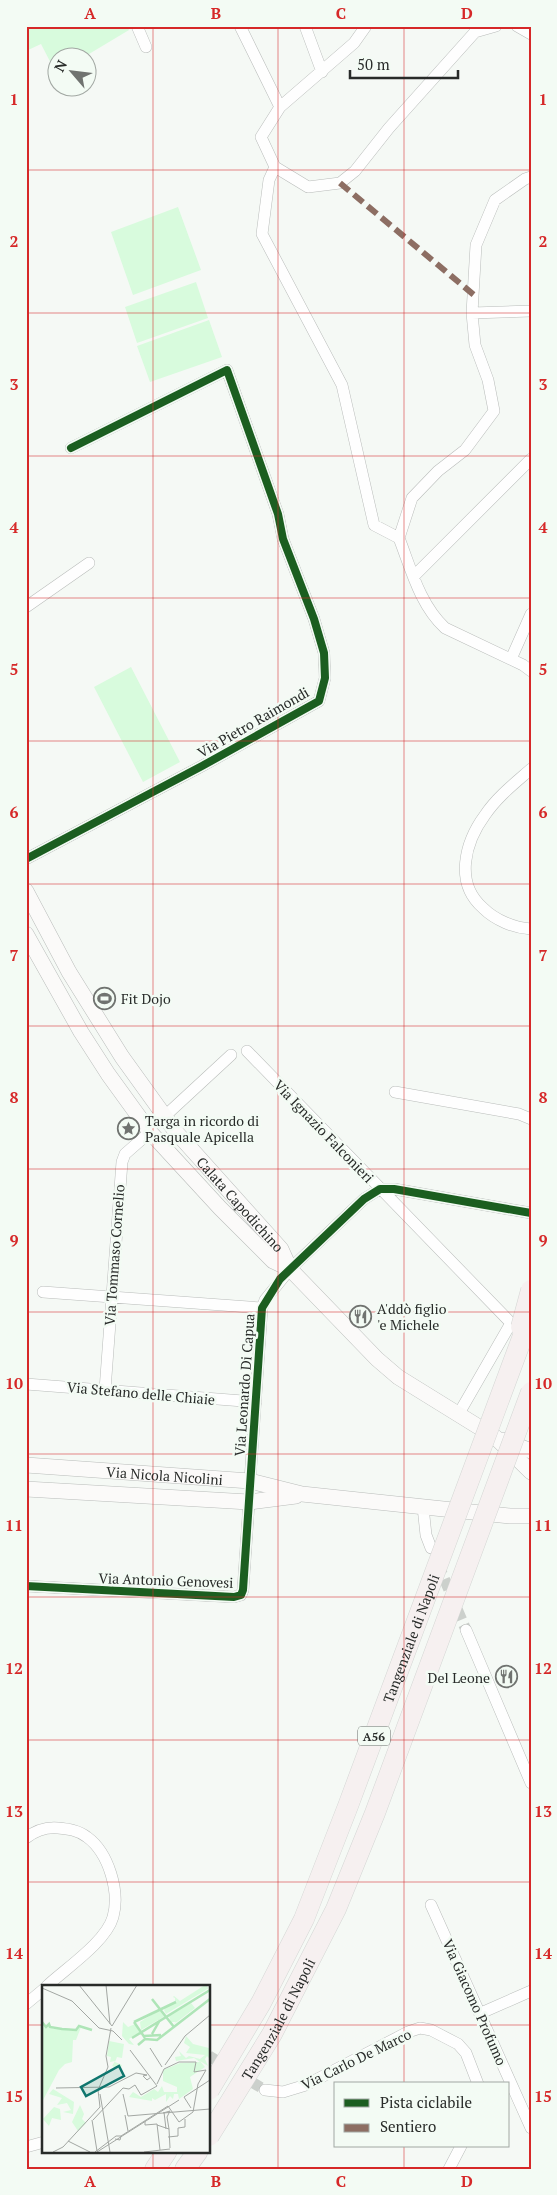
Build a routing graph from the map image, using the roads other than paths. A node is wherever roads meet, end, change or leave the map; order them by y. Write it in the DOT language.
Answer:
graph roads {
  1 [pos="137,26"];
  2 [pos="240,26"];
  3 [pos="305,26"];
  4 [pos="366,26"];
  5 [pos="496,26"];
  6 [pos="517,26"];
  7 [pos="531,34"];
  8 [pos="146,47"];
  9 [pos="322,72"];
  10 [pos="280,107"];
  11 [pos="275,167"];
  12 [pos="531,178"];
  13 [pos="531,311"];
  14 [pos="472,313"];
  15 [pos="71,448"];
  16 [pos="531,459"];
  17 [pos="399,538"];
  18 [pos="89,564"];
  19 [pos="414,576"];
  20 [pos="26,607"];
  21 [pos="531,614"];
  22 [pos="511,659"];
  23 [pos="531,671"];
  24 [pos="531,768"];
  25 [pos="26,859"];
  26 [pos="26,890"];
  27 [pos="531,929"];
  28 [pos="26,934"];
  29 [pos="246,1051"];
  30 [pos="230,1055"];
  31 [pos="395,1092"];
  32 [pos="165,1116"];
  33 [pos="531,1120"];
  34 [pos="150,1132"];
  35 [pos="380,1189"];
  36 [pos="531,1212"];
  37 [pos="290,1269"];
  38 [pos="531,1290"];
  39 [pos="43,1292"];
  40 [pos="111,1297"];
  41 [pos="262,1308"];
  42 [pos="531,1314"];
  43 [pos="511,1323"];
  44 [pos="531,1335"];
  45 [pos="510,1370"];
  46 [pos="26,1384"];
  47 [pos="105,1390"];
  48 [pos="531,1392"];
  49 [pos="256,1402"];
  50 [pos="458,1415"];
  51 [pos="495,1438"];
  52 [pos="531,1451"];
  53 [pos="26,1465"];
  54 [pos="531,1472"];
  55 [pos="250,1481"];
  56 [pos="26,1489"];
  57 [pos="302,1494"];
  58 [pos="249,1502"];
  59 [pos="423,1507"];
  60 [pos="527,1515"];
  61 [pos="432,1548"];
  62 [pos="26,1586"];
  63 [pos="466,1630"];
  64 [pos="531,1783"];
  65 [pos="26,1838"];
  66 [pos="431,1904"];
  67 [pos="48,1985"];
  68 [pos="42,1991"];
  69 [pos="531,1991"];
  70 [pos="26,2004"];
  71 [pos="481,2014"];
  72 [pos="477,2082"];
  73 [pos="210,2088"];
  74 [pos="265,2090"];
  75 [pos="531,2128"];
  76 [pos="210,2134"];
  77 [pos="42,2143"];
  78 [pos="26,2147"];
  79 [pos="460,2148"];
  80 [pos="166,2152"];
  81 [pos="197,2152"];
  82 [pos="155,2169"];
  83 [pos="185,2169"];
  84 [pos="449,2169"];
  1 -- 8 [label="street"];
  2 -- 10 [label="street"];
  3 -- 9 [label="street"];
  4 -- 9 [label="street"];
  5 -- 11 [label="street"];
  6 -- 7 [label="street"];
  9 -- 10 [label="street"];
  10 -- 11 [label="street"];
  11 -- 17 [label="street"];
  12 -- 14 [label="street"];
  13 -- 14 [label="street"];
  14 -- 17 [label="street"];
  15 -- 25 [label="street, Via Pietro Raimondi"];
  16 -- 19 [label="street"];
  17 -- 19 [label="street"];
  18 -- 20 [label="street"];
  19 -- 22 [label="street"];
  21 -- 22 [label="street"];
  22 -- 23 [label="street"];
  24 -- 27 [label="street"];
  26 -- 32 [label="main road, Calata Capodichino"];
  28 -- 34 [label="main road, Calata Capodichino"];
  29 -- 35 [label="street, Via Ignazio Falconieri"];
  30 -- 32 [label="street"];
  31 -- 33 [label="street"];
  32 -- 37 [label="main road, Calata Capodichino"];
  34 -- 37 [label="main road, Calata Capodichino"];
  34 -- 40 [label="street, Via Tommaso Cornelio"];
  35 -- 36 [label="street"];
  35 -- 37 [label="street, Via Leonardo Di Capua"];
  35 -- 43 [label="street, Via Ignazio Falconieri"];
  37 -- 41 [label="street, Via Leonardo Di Capua"];
  37 -- 50 [label="main road, Calata Capodichino"];
  38 -- 45 [label="highway, A56, bridge"];
  39 -- 40 [label="street"];
  40 -- 41 [label="street"];
  40 -- 47 [label="street, Via Tommaso Cornelio"];
  41 -- 49 [label="street, Via Leonardo Di Capua"];
  42 -- 45 [label="highway, Tangenziale di Napoli, bridge"];
  43 -- 44 [label="street, Via Ignazio Falconieri"];
  43 -- 50 [label="street"];
  45 -- 73 [label="highway, Tangenziale di Napoli / A56, bridge"];
  46 -- 47 [label="street, Via Stefano delle Chiaie"];
  47 -- 49 [label="street, Via Stefano delle Chiaie"];
  48 -- 76 [label="highway, Tangenziale di Napoli, bridge"];
  49 -- 55 [label="street, Via Leonardo Di Capua"];
  50 -- 51 [label="main road, Calata Capodichino"];
  51 -- 52 [label="main road, Calata Capodichino"];
  51 -- 54 [label="main road, Calata Capodichino"];
  53 -- 55 [label="main road, Via Nicola Nicolini"];
  55 -- 57 [label="main road, Via Nicola Nicolini"];
  55 -- 58 [label="main road"];
  56 -- 58 [label="main road, Via Nicola Nicolini"];
  57 -- 58 [label="main road, Via Nicola Nicolini"];
  57 -- 59 [label="main road, Via Nicola Nicolini"];
  58 -- 62 [label="street, Via Antonio Genovesi"];
  59 -- 60 [label="main road, Via Nicola Nicolini"];
  59 -- 61 [label="street"];
  63 -- 64 [label="street"];
  65 -- 67 [label="street"];
  66 -- 71 [label="street, Via Giacomo Profumo"];
  68 -- 70 [label="street"];
  69 -- 71 [label="street"];
  71 -- 75 [label="street, Via Giacomo Profumo"];
  72 -- 74 [label="street, Via Carlo De Marco"];
  77 -- 78 [label="street"];
  79 -- 84 [label="street"];
  80 -- 82 [label="highway"];
  81 -- 83 [label="highway"];
}
